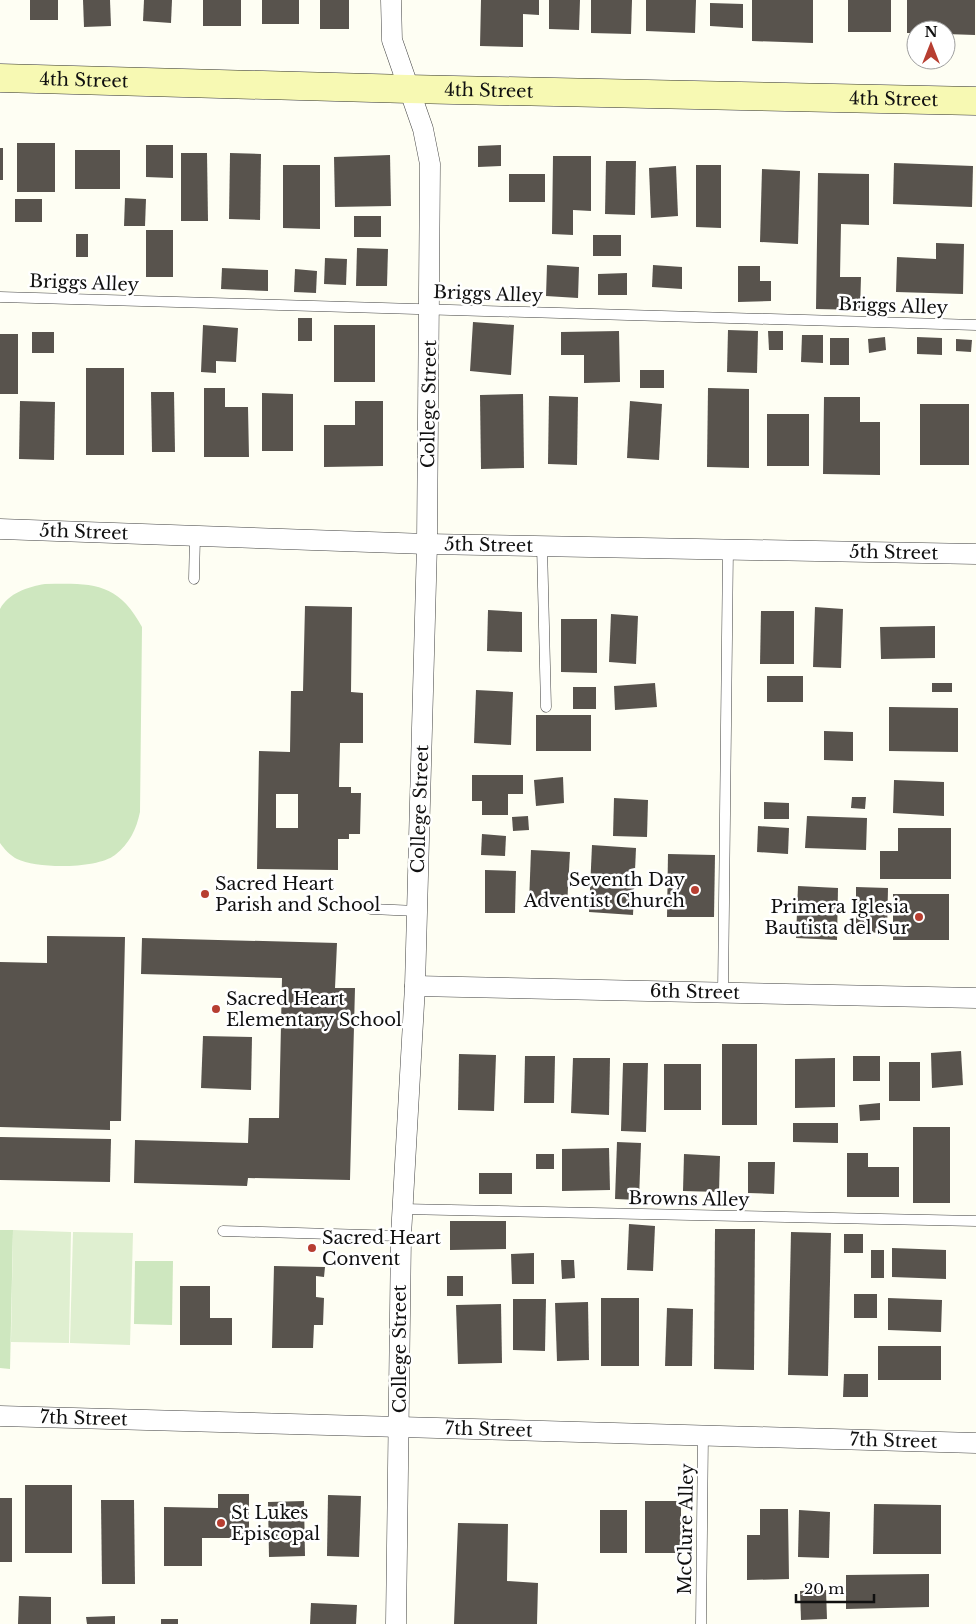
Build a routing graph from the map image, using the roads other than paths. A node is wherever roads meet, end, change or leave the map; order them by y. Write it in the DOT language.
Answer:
graph roads {
  1 [pos="391,0"];
  2 [pos="0,78"];
  3 [pos="408,90"];
  4 [pos="976,101"];
  5 [pos="0,297"];
  6 [pos="430,309"];
  7 [pos="976,325"];
  8 [pos="0,529"];
  9 [pos="195,536"];
  10 [pos="427,544"];
  11 [pos="542,546"];
  12 [pos="728,550"];
  13 [pos="976,554"];
  14 [pos="194,579"];
  15 [pos="546,706"];
  16 [pos="371,910"];
  17 [pos="417,911"];
  18 [pos="415,986"];
  19 [pos="723,992"];
  20 [pos="976,998"];
  21 [pos="402,1209"];
  22 [pos="976,1222"];
  23 [pos="223,1231"];
  24 [pos="401,1236"];
  25 [pos="0,1416"];
  26 [pos="400,1426"];
  27 [pos="703,1435"];
  28 [pos="976,1443"];
  29 [pos="396,1624"];
  30 [pos="701,1624"];
  1 -- 3 [label="street, College Street"];
  2 -- 3 [label="main road, 4th Street"];
  3 -- 4 [label="main road, 4th Street"];
  3 -- 6 [label="street, College Street"];
  5 -- 6 [label="lane, Briggs Alley"];
  6 -- 7 [label="lane, Briggs Alley"];
  6 -- 10 [label="street, College Street"];
  8 -- 9 [label="street, 5th Street"];
  9 -- 10 [label="street, 5th Street"];
  9 -- 14 [label="lane"];
  10 -- 11 [label="street, 5th Street"];
  10 -- 17 [label="street, College Street"];
  11 -- 12 [label="street, 5th Street"];
  11 -- 15 [label="lane"];
  12 -- 13 [label="street, 5th Street"];
  12 -- 19 [label="lane"];
  16 -- 17 [label="lane"];
  17 -- 18 [label="street, College Street"];
  18 -- 19 [label="street, 6th Street"];
  18 -- 21 [label="street, College Street"];
  19 -- 20 [label="street, 6th Street"];
  21 -- 22 [label="lane, Browns Alley"];
  21 -- 24 [label="street, College Street"];
  23 -- 24 [label="lane"];
  24 -- 26 [label="street, College Street"];
  25 -- 26 [label="street, 7th Street"];
  26 -- 27 [label="street, 7th Street"];
  26 -- 29 [label="street, College Street"];
  27 -- 28 [label="street, 7th Street"];
  27 -- 30 [label="lane, McClure Alley"];
}
